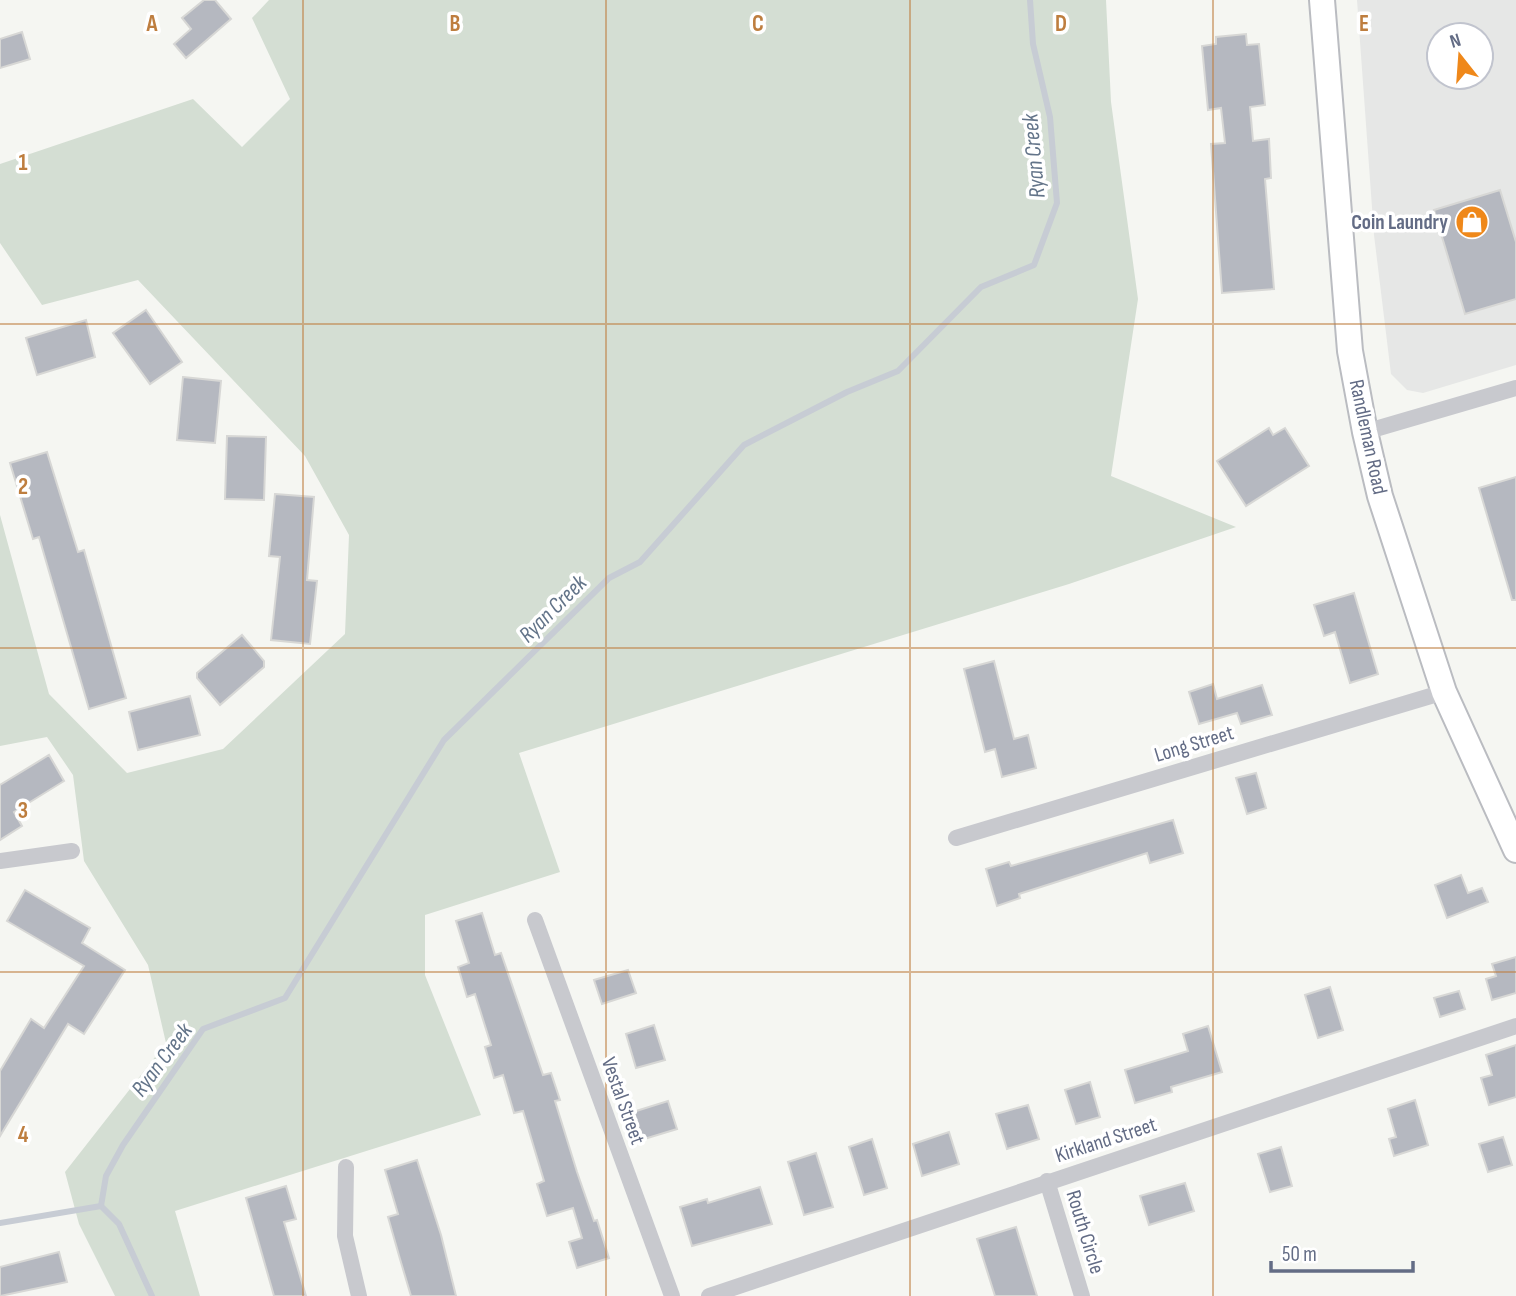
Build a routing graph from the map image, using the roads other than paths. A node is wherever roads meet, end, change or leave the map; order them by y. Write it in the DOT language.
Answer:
graph roads {
  1 [pos="1322,0"];
  2 [pos="1516,388"];
  3 [pos="1365,432"];
  4 [pos="1444,692"];
  5 [pos="956,838"];
  6 [pos="1516,850"];
  7 [pos="72,851"];
  8 [pos="0,861"];
  9 [pos="535,920"];
  10 [pos="1516,1026"];
  11 [pos="346,1167"];
  12 [pos="1047,1181"];
  13 [pos="359,1296"];
  14 [pos="672,1296"];
  15 [pos="709,1296"];
  16 [pos="1082,1296"];
  1 -- 3 [label="main road, Randleman Road"];
  2 -- 3 [label="street"];
  3 -- 4 [label="main road, Randleman Road"];
  4 -- 5 [label="street, Long Street"];
  4 -- 6 [label="main road, Randleman Road"];
  7 -- 8 [label="street"];
  9 -- 14 [label="street, Vestal Street"];
  10 -- 12 [label="street, Kirkland Street"];
  11 -- 13 [label="street"];
  12 -- 15 [label="street, Kirkland Street"];
  12 -- 16 [label="street, Routh Circle"];
}
